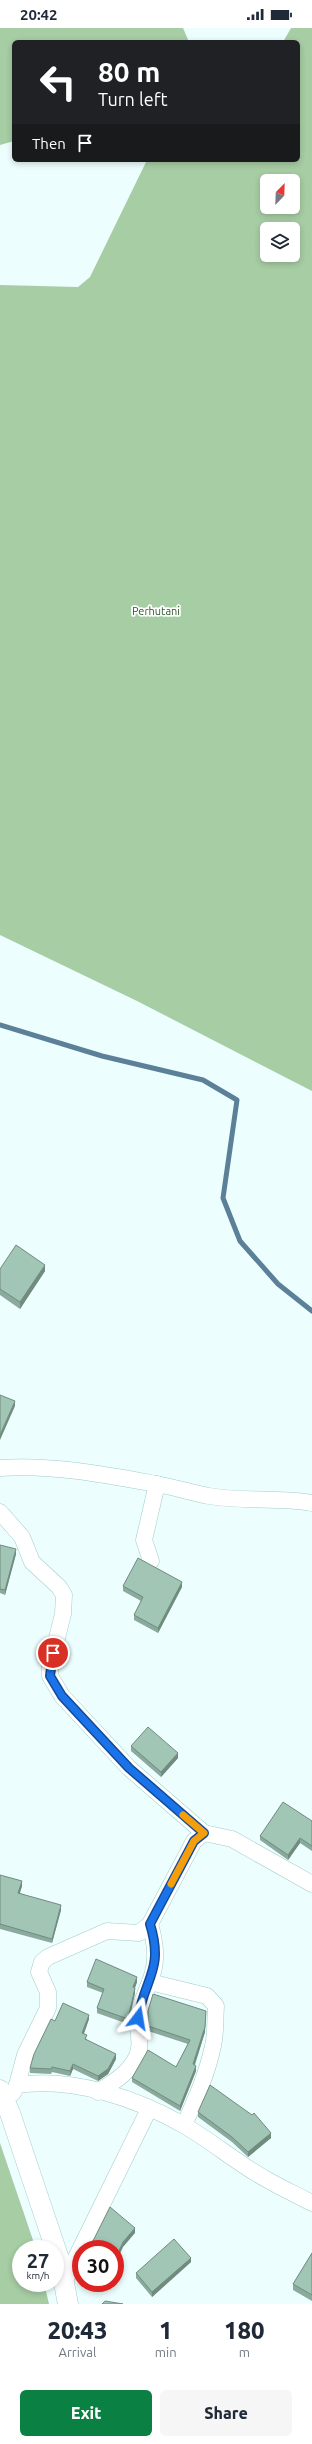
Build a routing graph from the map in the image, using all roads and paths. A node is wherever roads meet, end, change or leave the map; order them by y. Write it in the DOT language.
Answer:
graph roads {
  1 [pos="0,1468"];
  2 [pos="157,1484"];
  3 [pos="312,1503"];
  4 [pos="0,1512"];
  5 [pos="151,1560"];
  6 [pos="204,1833"];
  7 [pos="312,1884"];
  8 [pos="150,1924"];
  9 [pos="150,1982"];
  10 [pos="98,2092"];
  11 [pos="8,2093"];
  12 [pos="149,2109"];
  13 [pos="184,2125"];
  14 [pos="312,2202"];
  15 [pos="65,2280"];
  16 [pos="68,2304"];
  1 -- 2 [label="street"];
  2 -- 3 [label="street"];
  2 -- 5 [label="street"];
  4 -- 6 [label="street"];
  6 -- 7 [label="street"];
  6 -- 8 [label="street"];
  8 -- 9 [label="street"];
  8 -- 11 [label="street"];
  9 -- 10 [label="street"];
  9 -- 13 [label="street"];
  10 -- 11 [label="street"];
  10 -- 12 [label="street"];
  11 -- 15 [label="street"];
  12 -- 13 [label="street"];
  12 -- 15 [label="street"];
  13 -- 14 [label="street"];
  15 -- 16 [label="street"];
}
